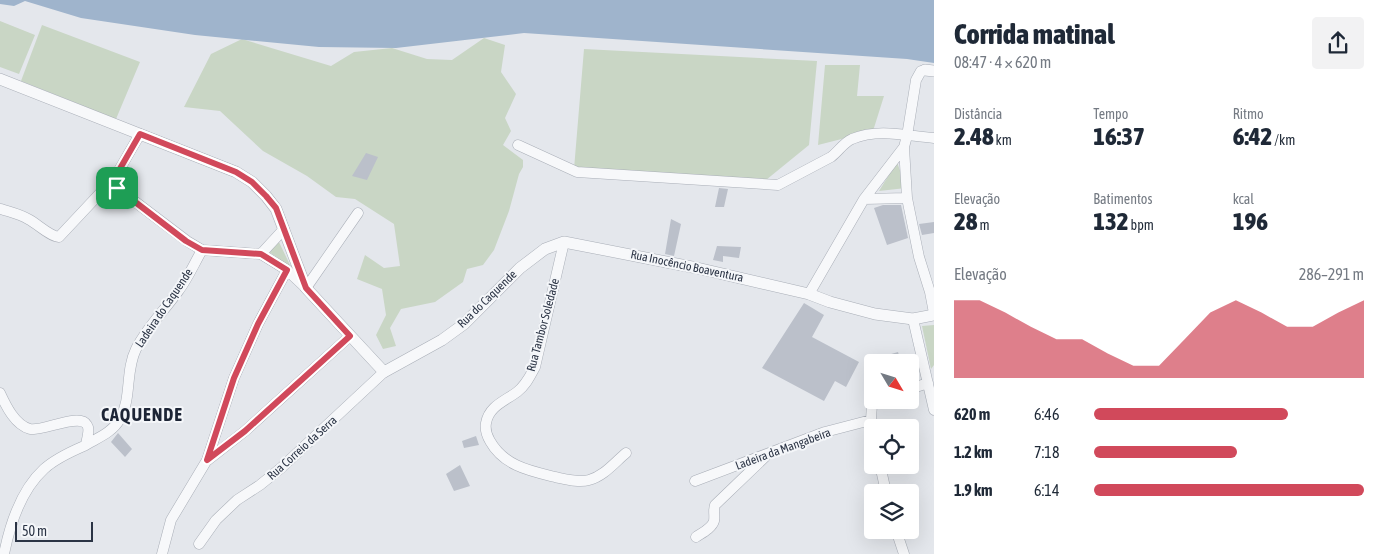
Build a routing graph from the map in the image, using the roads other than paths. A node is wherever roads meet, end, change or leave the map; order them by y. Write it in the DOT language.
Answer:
graph roads {
  1 [pos="930,70"];
  2 [pos="0,79"];
  3 [pos="140,134"];
  4 [pos="907,136"];
  5 [pos="934,138"];
  6 [pos="518,145"];
  7 [pos="904,147"];
  8 [pos="114,180"];
  9 [pos="907,198"];
  10 [pos="864,200"];
  11 [pos="1,209"];
  12 [pos="358,213"];
  13 [pos="284,229"];
  14 [pos="564,242"];
  15 [pos="202,250"];
  16 [pos="261,254"];
  17 [pos="287,270"];
  18 [pos="306,288"];
  19 [pos="809,294"];
  20 [pos="934,314"];
  21 [pos="912,319"];
  22 [pos="350,336"];
  23 [pos="384,372"];
  24 [pos="929,375"];
  25 [pos="0,393"];
  26 [pos="934,410"];
  27 [pos="864,425"];
  28 [pos="86,444"];
  29 [pos="626,453"];
  30 [pos="770,453"];
  31 [pos="207,460"];
  32 [pos="696,481"];
  33 [pos="696,537"];
  34 [pos="899,539"];
  35 [pos="199,544"];
  36 [pos="4,554"];
  37 [pos="162,554"];
  38 [pos="904,554"];
  1 -- 4 [label="street"];
  2 -- 3 [label="street"];
  3 -- 8 [label="street"];
  3 -- 13 [label="street"];
  4 -- 5 [label="street"];
  4 -- 6 [label="street"];
  4 -- 7 [label="street"];
  7 -- 9 [label="street"];
  7 -- 10 [label="street"];
  8 -- 11 [label="street"];
  8 -- 15 [label="street"];
  9 -- 10 [label="street"];
  9 -- 20 [label="street"];
  10 -- 19 [label="street"];
  12 -- 18 [label="street"];
  13 -- 16 [label="street"];
  13 -- 18 [label="street"];
  14 -- 19 [label="street, Rua Inocêncio Boaventura"];
  14 -- 23 [label="street, Rua do Caquende"];
  14 -- 29 [label="street, Rua Tambor Soledade"];
  15 -- 16 [label="street"];
  15 -- 28 [label="street, Ladeira do Caquende"];
  16 -- 17 [label="street"];
  17 -- 18 [label="street"];
  17 -- 31 [label="street"];
  18 -- 22 [label="street"];
  19 -- 21 [label="street, Rua Inocêncio Boaventura"];
  20 -- 21 [label="street, Rua Inocêncio Boaventura"];
  21 -- 24 [label="street"];
  22 -- 23 [label="street"];
  22 -- 31 [label="street"];
  23 -- 35 [label="street, Rua Correio da Serra"];
  24 -- 26 [label="street"];
  25 -- 28 [label="street"];
  27 -- 30 [label="street, Ladeira da Mangabeira"];
  28 -- 36 [label="street, Ladeira do Caquende"];
  30 -- 32 [label="street, Ladeira da Mangabeira"];
  30 -- 33 [label="street"];
  31 -- 37 [label="street"];
  34 -- 38 [label="street"];
}
